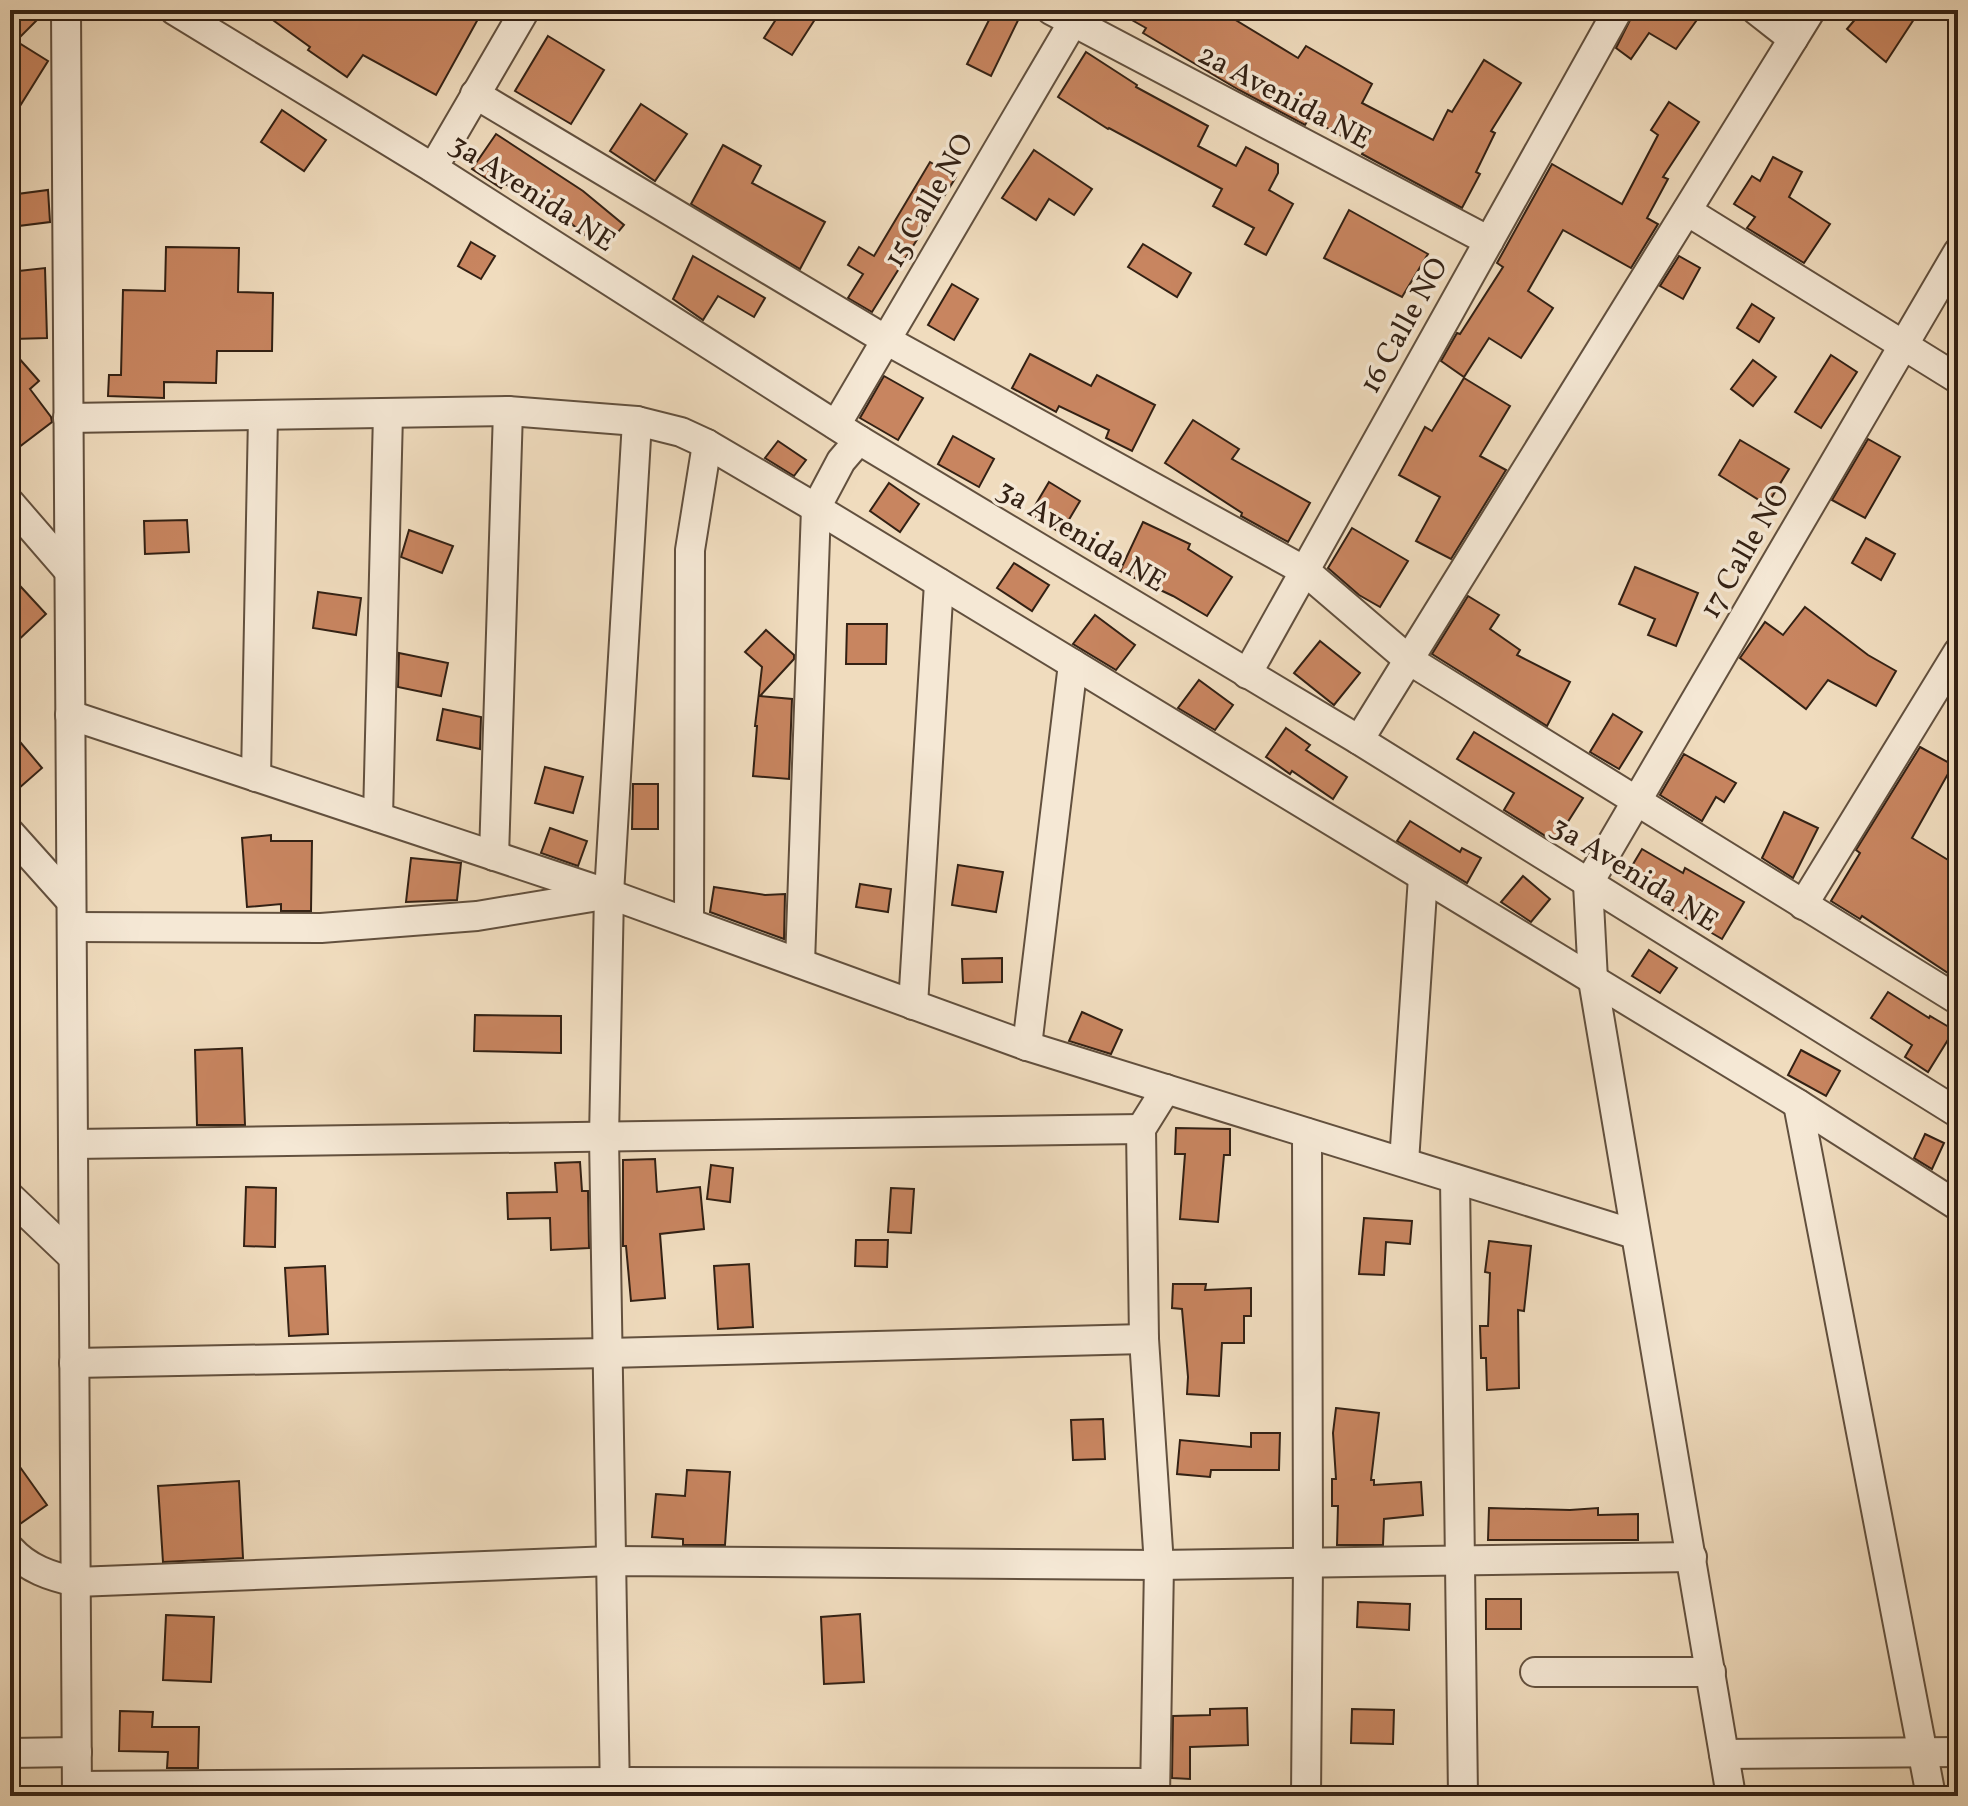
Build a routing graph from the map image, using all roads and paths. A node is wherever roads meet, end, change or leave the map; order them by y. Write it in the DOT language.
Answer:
graph roads {
  1 [pos="66,10"];
  2 [pos="174,10"];
  3 [pos="525,10"];
  4 [pos="1618,10"];
  5 [pos="1756,10"];
  6 [pos="1811,10"];
  7 [pos="1068,14"];
  8 [pos="1793,39"];
  9 [pos="475,94"];
  10 [pos="433,168"];
  11 [pos="1687,211"];
  12 [pos="1489,241"];
  13 [pos="1958,252"];
  14 [pos="886,340"];
  15 [pos="1904,345"];
  16 [pos="1958,379"];
  17 [pos="508,411"];
  18 [pos="388,414"];
  19 [pos="263,416"];
  20 [pos="68,418"];
  21 [pos="637,421"];
  22 [pos="847,433"];
  23 [pos="707,444"];
  24 [pos="10,503"];
  25 [pos="816,508"];
  26 [pos="69,571"];
  27 [pos="1305,571"];
  28 [pos="939,583"];
  29 [pos="1958,652"];
  30 [pos="1409,660"];
  31 [pos="1073,664"];
  32 [pos="1247,674"];
  33 [pos="70,715"];
  34 [pos="1359,740"];
  35 [pos="256,777"];
  36 [pos="1636,803"];
  37 [pos="378,817"];
  38 [pos="10,833"];
  39 [pos="494,856"];
  40 [pos="1423,877"];
  41 [pos="1588,884"];
  42 [pos="609,894"];
  43 [pos="1803,905"];
  44 [pos="71,914"];
  45 [pos="689,923"];
  46 [pos="800,963"];
  47 [pos="1593,980"];
  48 [pos="1958,1000"];
  49 [pos="913,1005"];
  50 [pos="1027,1046"];
  51 [pos="1166,1089"];
  52 [pos="1798,1104"];
  53 [pos="1958,1113"];
  54 [pos="1141,1129"];
  55 [pos="1307,1133"];
  56 [pos="604,1137"];
  57 [pos="73,1144"];
  58 [pos="1404,1162"];
  59 [pos="1455,1179"];
  60 [pos="1958,1206"];
  61 [pos="13,1207"];
  62 [pos="1634,1234"];
  63 [pos="73,1257"];
  64 [pos="1144,1339"];
  65 [pos="608,1353"];
  66 [pos="74,1363"];
  67 [pos="10,1549"];
  68 [pos="1692,1557"];
  69 [pos="612,1561"];
  70 [pos="1458,1561"];
  71 [pos="1308,1563"];
  72 [pos="1159,1565"];
  73 [pos="76,1582"];
  74 [pos="1535,1672"];
  75 [pos="1711,1672"];
  76 [pos="77,1752"];
  77 [pos="1958,1752"];
  78 [pos="10,1753"];
  79 [pos="1924,1753"];
  80 [pos="1724,1754"];
  81 [pos="614,1789"];
  82 [pos="1155,1790"];
  83 [pos="77,1791"];
  84 [pos="1306,1796"];
  85 [pos="1463,1796"];
  86 [pos="1731,1796"];
  87 [pos="1931,1796"];
  1 -- 20 [label="street"];
  2 -- 10 [label="street, 3a Avenida NE"];
  3 -- 9 [label="street"];
  4 -- 12 [label="street, 16 Calle NO"];
  5 -- 8 [label="street"];
  6 -- 8 [label="street"];
  7 -- 12 [label="street, 2a Avenida NE"];
  7 -- 14 [label="street, 15 Calle NO"];
  8 -- 11 [label="street"];
  9 -- 10 [label="street"];
  9 -- 14 [label="street, 3a Avenida NE"];
  10 -- 22 [label="street, 3a Avenida NE"];
  11 -- 15 [label="street"];
  11 -- 30 [label="street"];
  12 -- 27 [label="street, 16 Calle NO"];
  13 -- 15 [label="street, 17 Calle NO"];
  14 -- 22 [label="street, 15 Calle NO"];
  14 -- 27 [label="street, 3a Avenida NE"];
  15 -- 16 [label="street"];
  15 -- 36 [label="street, 17 Calle NO"];
  17 -- 18 [label="street"];
  17 -- 21 [label="street"];
  17 -- 39 [label="street"];
  18 -- 19 [label="street"];
  18 -- 37 [label="street"];
  19 -- 20 [label="street"];
  19 -- 35 [label="street"];
  20 -- 26 [label="street"];
  21 -- 23 [label="street"];
  21 -- 42 [label="street"];
  22 -- 25 [label="street, 15 Calle NO"];
  22 -- 32 [label="street, 3a Avenida NE"];
  23 -- 25 [label="street"];
  23 -- 45 [label="street"];
  24 -- 26 [label="street"];
  25 -- 28 [label="street"];
  25 -- 46 [label="street"];
  26 -- 33 [label="street"];
  27 -- 30 [label="street, 3a Avenida NE"];
  27 -- 32 [label="street, 16 Calle NO"];
  28 -- 31 [label="street"];
  28 -- 49 [label="street"];
  29 -- 43 [label="street"];
  30 -- 34 [label="street"];
  30 -- 36 [label="street, 3a Avenida NE"];
  31 -- 40 [label="street"];
  31 -- 50 [label="street"];
  32 -- 34 [label="street, 3a Avenida NE"];
  33 -- 35 [label="street"];
  33 -- 44 [label="street"];
  34 -- 41 [label="street, 3a Avenida NE"];
  35 -- 37 [label="street"];
  36 -- 41 [label="street, 17 Calle NO"];
  36 -- 43 [label="street, 3a Avenida NE"];
  37 -- 39 [label="street"];
  38 -- 44 [label="street"];
  39 -- 42 [label="street"];
  40 -- 47 [label="street"];
  40 -- 58 [label="street"];
  41 -- 47 [label="street"];
  41 -- 53 [label="street, 3a Avenida NE"];
  42 -- 44 [label="street"];
  42 -- 45 [label="street"];
  42 -- 56 [label="street"];
  43 -- 48 [label="street, 3a Avenida NE"];
  44 -- 57 [label="street"];
  45 -- 46 [label="street"];
  46 -- 49 [label="street"];
  47 -- 52 [label="street"];
  47 -- 62 [label="street"];
  49 -- 50 [label="street"];
  50 -- 51 [label="street"];
  51 -- 54 [label="street"];
  51 -- 55 [label="street"];
  52 -- 60 [label="street"];
  52 -- 79 [label="street"];
  54 -- 56 [label="street"];
  54 -- 64 [label="street"];
  55 -- 58 [label="street"];
  55 -- 71 [label="street"];
  56 -- 57 [label="street"];
  56 -- 65 [label="street"];
  57 -- 63 [label="street"];
  58 -- 59 [label="street"];
  59 -- 62 [label="street"];
  59 -- 70 [label="street"];
  61 -- 63 [label="street"];
  62 -- 68 [label="street"];
  63 -- 66 [label="street"];
  64 -- 65 [label="street"];
  64 -- 72 [label="street"];
  65 -- 66 [label="street"];
  65 -- 69 [label="street"];
  66 -- 73 [label="street"];
  67 -- 73 [label="street"];
  68 -- 70 [label="street"];
  68 -- 75 [label="street"];
  69 -- 72 [label="street"];
  69 -- 73 [label="street"];
  69 -- 81 [label="street"];
  70 -- 71 [label="street"];
  70 -- 85 [label="street"];
  71 -- 72 [label="street"];
  71 -- 84 [label="street"];
  72 -- 82 [label="street"];
  73 -- 76 [label="street"];
  74 -- 75 [label="street"];
  75 -- 80 [label="street"];
  76 -- 78 [label="street"];
  76 -- 83 [label="street"];
  77 -- 79 [label="street"];
  79 -- 80 [label="street"];
  79 -- 87 [label="street"];
  80 -- 86 [label="street"];
  81 -- 82 [label="street"];
  81 -- 83 [label="street"];
}
